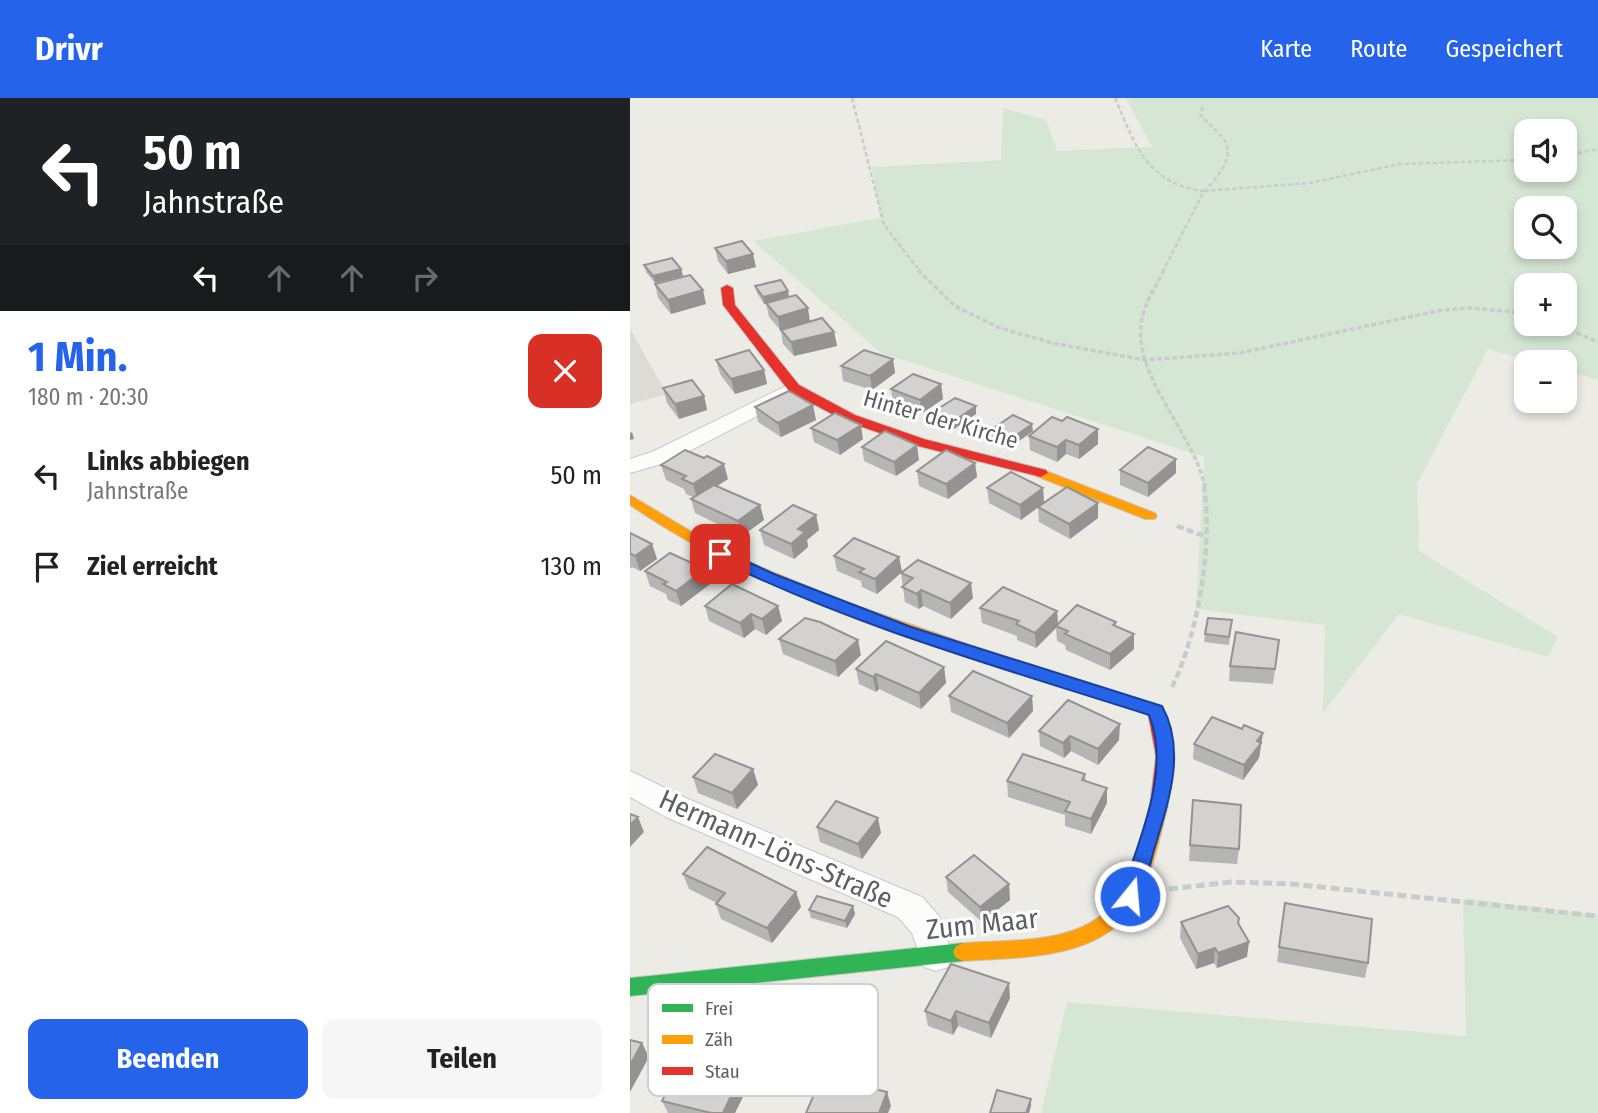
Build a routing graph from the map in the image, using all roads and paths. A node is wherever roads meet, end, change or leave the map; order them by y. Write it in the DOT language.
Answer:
graph roads {
  1 [pos="852,98"];
  2 [pos="1115,98"];
  3 [pos="1203,107"];
  4 [pos="1598,149"];
  5 [pos="1577,153"];
  6 [pos="1514,160"];
  7 [pos="1204,191"];
  8 [pos="727,288"];
  9 [pos="1514,312"];
  10 [pos="1577,333"];
  11 [pos="1598,342"];
  12 [pos="1145,360"];
  13 [pos="794,388"];
  14 [pos="630,467"];
  15 [pos="630,499"];
  16 [pos="1150,516"];
  17 [pos="1156,710"];
  18 [pos="630,783"];
  19 [pos="1130,896"];
  20 [pos="1598,916"];
  21 [pos="936,956"];
  22 [pos="660,984"];
  23 [pos="648,985"];
  24 [pos="630,987"];
  1 -- 12 [label="path"];
  2 -- 7 [label="path"];
  3 -- 7 [label="path"];
  4 -- 5 [label="path"];
  6 -- 7 [label="path"];
  7 -- 12 [label="path"];
  8 -- 13 [label="street, Hinter der Kirche"];
  9 -- 12 [label="path"];
  10 -- 11 [label="path"];
  12 -- 17 [label="path"];
  13 -- 14 [label="street"];
  13 -- 16 [label="street, Hinter der Kirche"];
  15 -- 17 [label="street"];
  17 -- 19 [label="street, Zum Maar"];
  18 -- 21 [label="street, Hermann-Löns-Straße"];
  19 -- 20 [label="path"];
  19 -- 21 [label="street, Zum Maar"];
  21 -- 22 [label="street, Zum Maar"];
  23 -- 24 [label="street, Zum Maar"];
}
